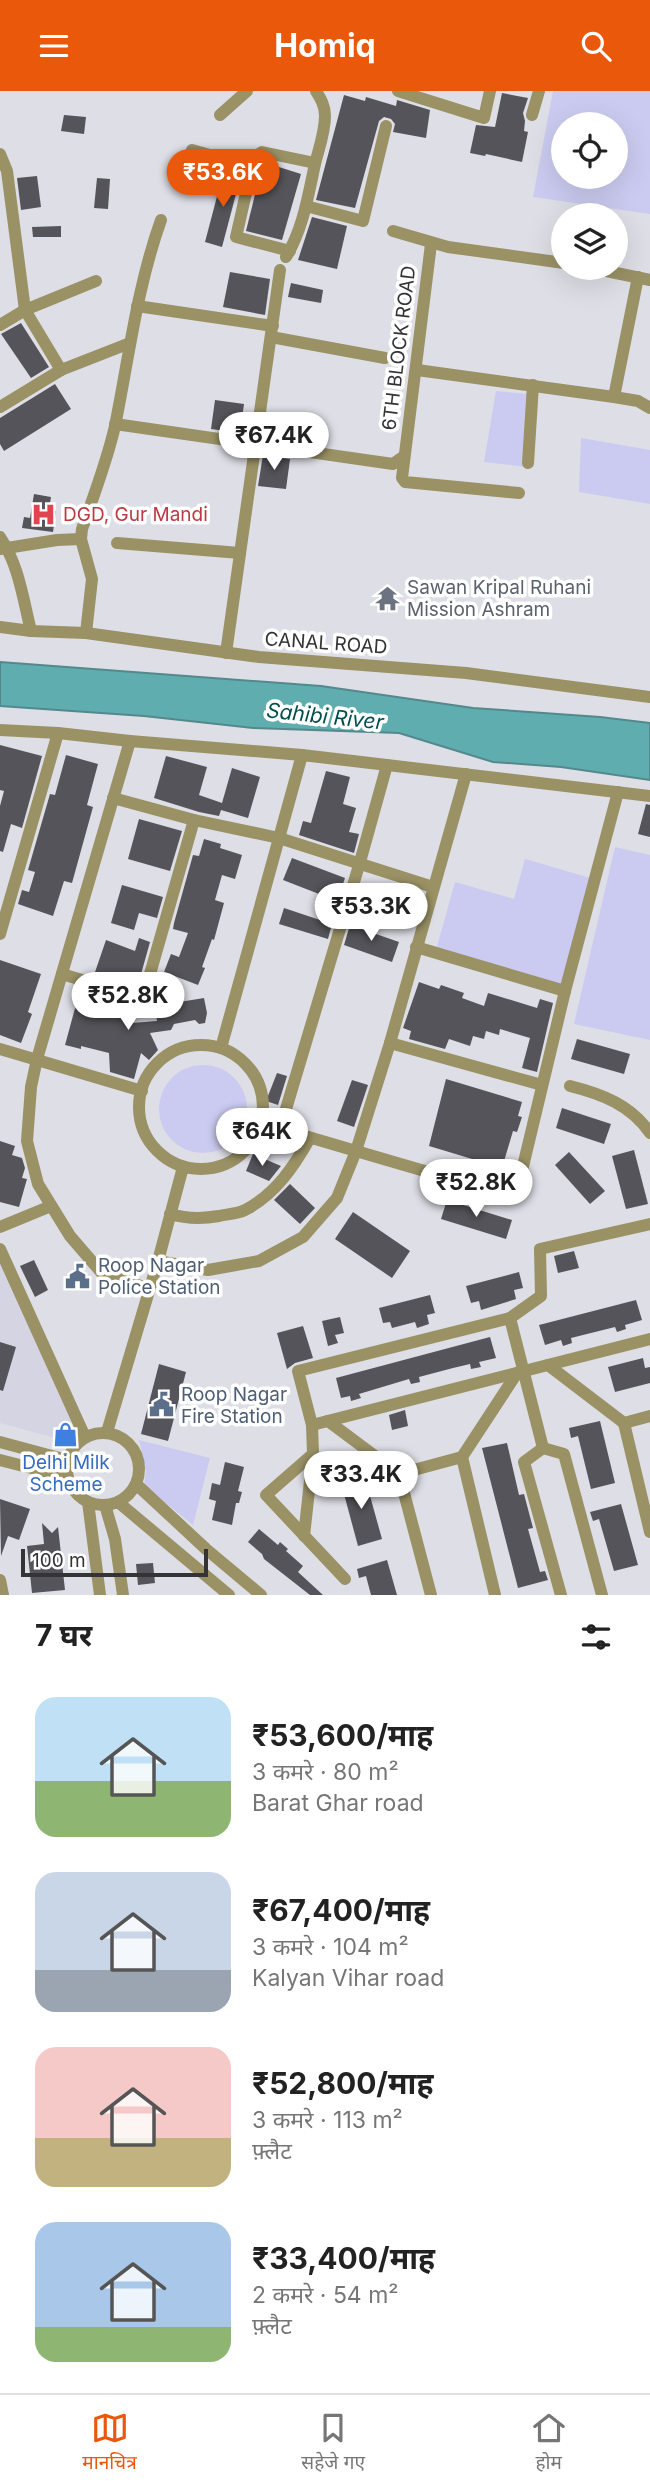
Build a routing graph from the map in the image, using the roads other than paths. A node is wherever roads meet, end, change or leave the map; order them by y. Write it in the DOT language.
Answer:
graph roads {
  1 [pos="247,91"];
  2 [pos="316,91"];
  3 [pos="398,91"];
  4 [pos="490,91"];
  5 [pos="539,91"];
  6 [pos="220,115"];
  7 [pos="532,115"];
  8 [pos="386,126"];
  9 [pos="192,150"];
  10 [pos="0,154"];
  11 [pos="315,163"];
  12 [pos="252,167"];
  13 [pos="5,189"];
  14 [pos="306,206"];
  15 [pos="161,220"];
  16 [pos="393,232"];
  17 [pos="431,244"];
  18 [pos="551,261"];
  19 [pos="280,270"];
  20 [pos="644,279"];
  21 [pos="96,281"];
  22 [pos="137,306"];
  23 [pos="25,310"];
  24 [pos="0,325"];
  25 [pos="272,331"];
  26 [pos="130,343"];
  27 [pos="385,358"];
  28 [pos="417,369"];
  29 [pos="61,370"];
  30 [pos="533,385"];
  31 [pos="614,397"];
  32 [pos="649,405"];
  33 [pos="0,407"];
  34 [pos="115,424"];
  35 [pos="257,444"];
  36 [pos="403,457"];
  37 [pos="528,463"];
  38 [pos="519,493"];
  39 [pos="81,539"];
  40 [pos="117,543"];
  41 [pos="2,545"];
  42 [pos="240,553"];
  43 [pos="0,627"];
  44 [pos="31,631"];
  45 [pos="86,633"];
  46 [pos="226,653"];
  47 [pos="650,697"];
  48 [pos="0,730"];
  49 [pos="58,733"];
  50 [pos="130,741"];
  51 [pos="302,755"];
  52 [pos="387,765"];
  53 [pos="466,774"];
  54 [pos="618,792"];
  55 [pos="650,796"];
  56 [pos="113,798"];
  57 [pos="194,820"];
  58 [pos="279,838"];
  59 [pos="360,862"];
  60 [pos="433,887"];
  61 [pos="0,934"];
  62 [pos="416,947"];
  63 [pos="62,974"];
  64 [pos="565,991"];
  65 [pos="390,1043"];
  66 [pos="221,1048"];
  67 [pos="0,1049"];
  68 [pos="37,1059"];
  69 [pos="542,1085"];
  70 [pos="570,1086"];
  71 [pos="142,1091"];
  72 [pos="261,1123"];
  73 [pos="280,1129"];
  74 [pos="650,1133"];
  75 [pos="310,1138"];
  76 [pos="356,1151"];
  77 [pos="183,1167"];
  78 [pos="51,1206"];
  79 [pos="170,1214"];
  80 [pos="650,1224"];
  81 [pos="0,1227"];
  82 [pos="0,1249"];
  83 [pos="158,1261"];
  84 [pos="149,1289"];
  85 [pos="510,1318"];
  86 [pos="650,1339"];
  87 [pos="548,1365"];
  88 [pos="520,1371"];
  89 [pos="650,1416"];
  90 [pos="328,1421"];
  91 [pos="624,1423"];
  92 [pos="312,1425"];
  93 [pos="107,1432"];
  94 [pos="85,1437"];
  95 [pos="0,1443"];
  96 [pos="543,1448"];
  97 [pos="313,1454"];
  98 [pos="462,1457"];
  99 [pos="0,1460"];
  100 [pos="67,1460"];
  101 [pos="399,1474"];
  102 [pos="67,1477"];
  103 [pos="136,1484"];
  104 [pos="88,1502"];
  105 [pos="112,1504"];
  106 [pos="650,1532"];
  107 [pos="304,1536"];
  108 [pos="345,1579"];
  109 [pos="0,1580"];
  110 [pos="3,1595"];
  111 [pos="100,1595"];
  112 [pos="123,1595"];
  113 [pos="229,1595"];
  114 [pos="261,1595"];
  115 [pos="431,1595"];
  116 [pos="495,1595"];
  117 [pos="561,1595"];
  118 [pos="602,1595"];
  1 -- 6 [label="street"];
  2 -- 11 [label="street"];
  3 -- 4 [label="street"];
  5 -- 7 [label="street"];
  8 -- 14 [label="street"];
  9 -- 12 [label="street"];
  10 -- 13 [label="street"];
  11 -- 12 [label="street"];
  11 -- 14 [label="street"];
  12 -- 14 [label="street"];
  13 -- 23 [label="street"];
  15 -- 22 [label="street"];
  16 -- 17 [label="street"];
  17 -- 18 [label="street"];
  17 -- 28 [label="street, 6TH BLOCK ROAD"];
  19 -- 25 [label="street"];
  20 -- 31 [label="street"];
  21 -- 23 [label="street"];
  22 -- 25 [label="street"];
  22 -- 26 [label="street"];
  23 -- 24 [label="street"];
  23 -- 29 [label="street"];
  25 -- 27 [label="street"];
  25 -- 35 [label="street"];
  26 -- 29 [label="street"];
  26 -- 34 [label="street"];
  28 -- 30 [label="street"];
  28 -- 36 [label="street, 6TH BLOCK ROAD"];
  29 -- 33 [label="street"];
  30 -- 31 [label="street"];
  30 -- 37 [label="street"];
  31 -- 32 [label="street"];
  34 -- 35 [label="street"];
  34 -- 39 [label="street"];
  35 -- 36 [label="street"];
  35 -- 42 [label="street"];
  36 -- 38 [label="street"];
  39 -- 41 [label="street"];
  39 -- 45 [label="street"];
  40 -- 42 [label="street"];
  41 -- 44 [label="street"];
  42 -- 46 [label="street"];
  43 -- 44 [label="street, CANAL ROAD"];
  44 -- 45 [label="street, CANAL ROAD"];
  45 -- 46 [label="street, CANAL ROAD"];
  46 -- 47 [label="street, CANAL ROAD"];
  48 -- 49 [label="street"];
  49 -- 50 [label="street"];
  49 -- 61 [label="street"];
  50 -- 51 [label="street"];
  50 -- 56 [label="street"];
  51 -- 52 [label="street"];
  51 -- 58 [label="street"];
  52 -- 53 [label="street"];
  52 -- 59 [label="street"];
  53 -- 54 [label="street"];
  53 -- 60 [label="street"];
  54 -- 55 [label="street"];
  54 -- 64 [label="street"];
  56 -- 57 [label="street"];
  56 -- 63 [label="street"];
  57 -- 58 [label="street"];
  57 -- 63 [label="street"];
  58 -- 59 [label="street"];
  58 -- 66 [label="street"];
  59 -- 60 [label="street"];
  59 -- 73 [label="street"];
  60 -- 62 [label="street"];
  62 -- 64 [label="street"];
  62 -- 65 [label="street"];
  63 -- 68 [label="street"];
  64 -- 69 [label="street"];
  65 -- 69 [label="street"];
  65 -- 76 [label="street"];
  66 -- 71 [label="street"];
  66 -- 72 [label="street"];
  67 -- 68 [label="street"];
  68 -- 71 [label="street"];
  68 -- 78 [label="street"];
  69 -- 76 [label="street"];
  70 -- 74 [label="street"];
  71 -- 77 [label="street"];
  72 -- 73 [label="street"];
  72 -- 77 [label="street"];
  73 -- 75 [label="street"];
  75 -- 76 [label="street"];
  75 -- 79 [label="street"];
  76 -- 83 [label="street"];
  77 -- 79 [label="street"];
  78 -- 81 [label="street"];
  78 -- 84 [label="street"];
  79 -- 83 [label="street"];
  80 -- 85 [label="street"];
  82 -- 94 [label="street"];
  83 -- 84 [label="street"];
  84 -- 93 [label="street"];
  85 -- 88 [label="street"];
  85 -- 92 [label="street"];
  86 -- 87 [label="street"];
  87 -- 88 [label="street"];
  87 -- 91 [label="street"];
  88 -- 90 [label="street"];
  88 -- 96 [label="street"];
  88 -- 98 [label="street"];
  89 -- 91 [label="street"];
  90 -- 92 [label="street"];
  90 -- 101 [label="street"];
  91 -- 106 [label="street"];
  92 -- 97 [label="street"];
  93 -- 94 [label="street"];
  93 -- 103 [label="street"];
  94 -- 100 [label="street"];
  95 -- 100 [label="street"];
  96 -- 117 [label="street"];
  96 -- 118 [label="street"];
  97 -- 107 [label="street"];
  97 -- 107 [label="street"];
  98 -- 101 [label="street"];
  98 -- 116 [label="street"];
  99 -- 102 [label="street"];
  100 -- 102 [label="street"];
  101 -- 115 [label="street"];
  102 -- 104 [label="street"];
  103 -- 105 [label="street"];
  103 -- 114 [label="street"];
  104 -- 105 [label="street"];
  104 -- 111 [label="street"];
  105 -- 112 [label="street"];
  105 -- 113 [label="street"];
  107 -- 108 [label="street"];
  109 -- 110 [label="street"];
}
